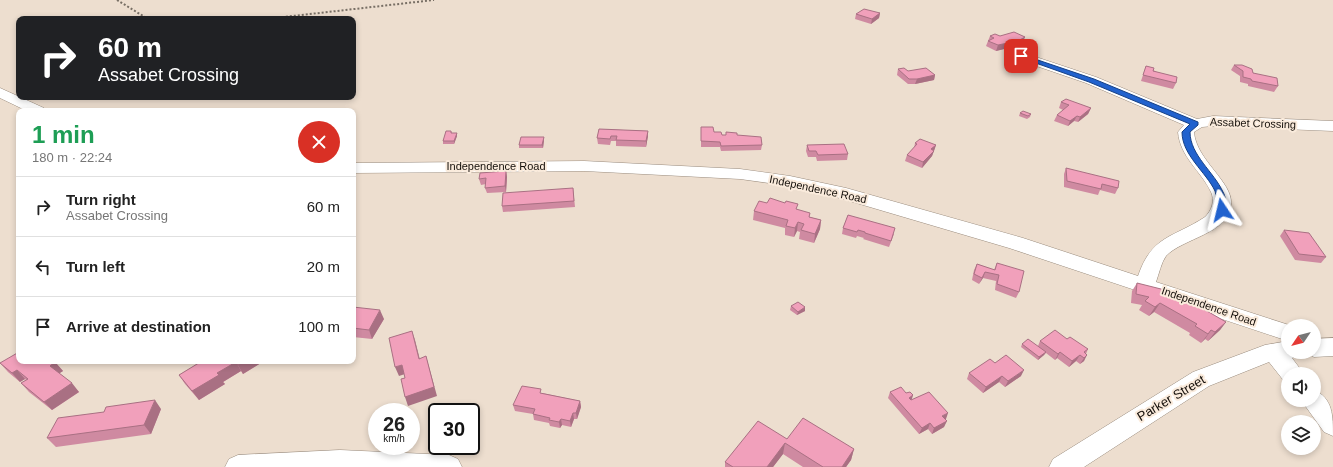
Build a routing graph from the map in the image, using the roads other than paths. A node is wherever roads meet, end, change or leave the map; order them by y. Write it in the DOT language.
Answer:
graph roads {
  1 [pos="1021,56"];
  2 [pos="0,92"];
  3 [pos="16,100"];
  4 [pos="16,100"];
  5 [pos="32,108"];
  6 [pos="1196,124"];
  7 [pos="1333,126"];
  8 [pos="356,168"];
  9 [pos="1145,285"];
  10 [pos="1281,330"];
  11 [pos="1281,350"];
  12 [pos="1319,407"];
  13 [pos="1333,425"];
  14 [pos="238,467"];
  15 [pos="449,467"];
  16 [pos="1062,467"];
  1 -- 6 [label="street"];
  2 -- 4 [label="street"];
  3 -- 5 [label="street"];
  6 -- 7 [label="street, Assabet Crossing"];
  6 -- 9 [label="street, Assabet Crossing"];
  8 -- 9 [label="street, Independence Road"];
  9 -- 10 [label="street, Independence Road"];
  11 -- 16 [label="street, Parker Street"];
  12 -- 13 [label="street"];
  14 -- 15 [label="street"];
}
